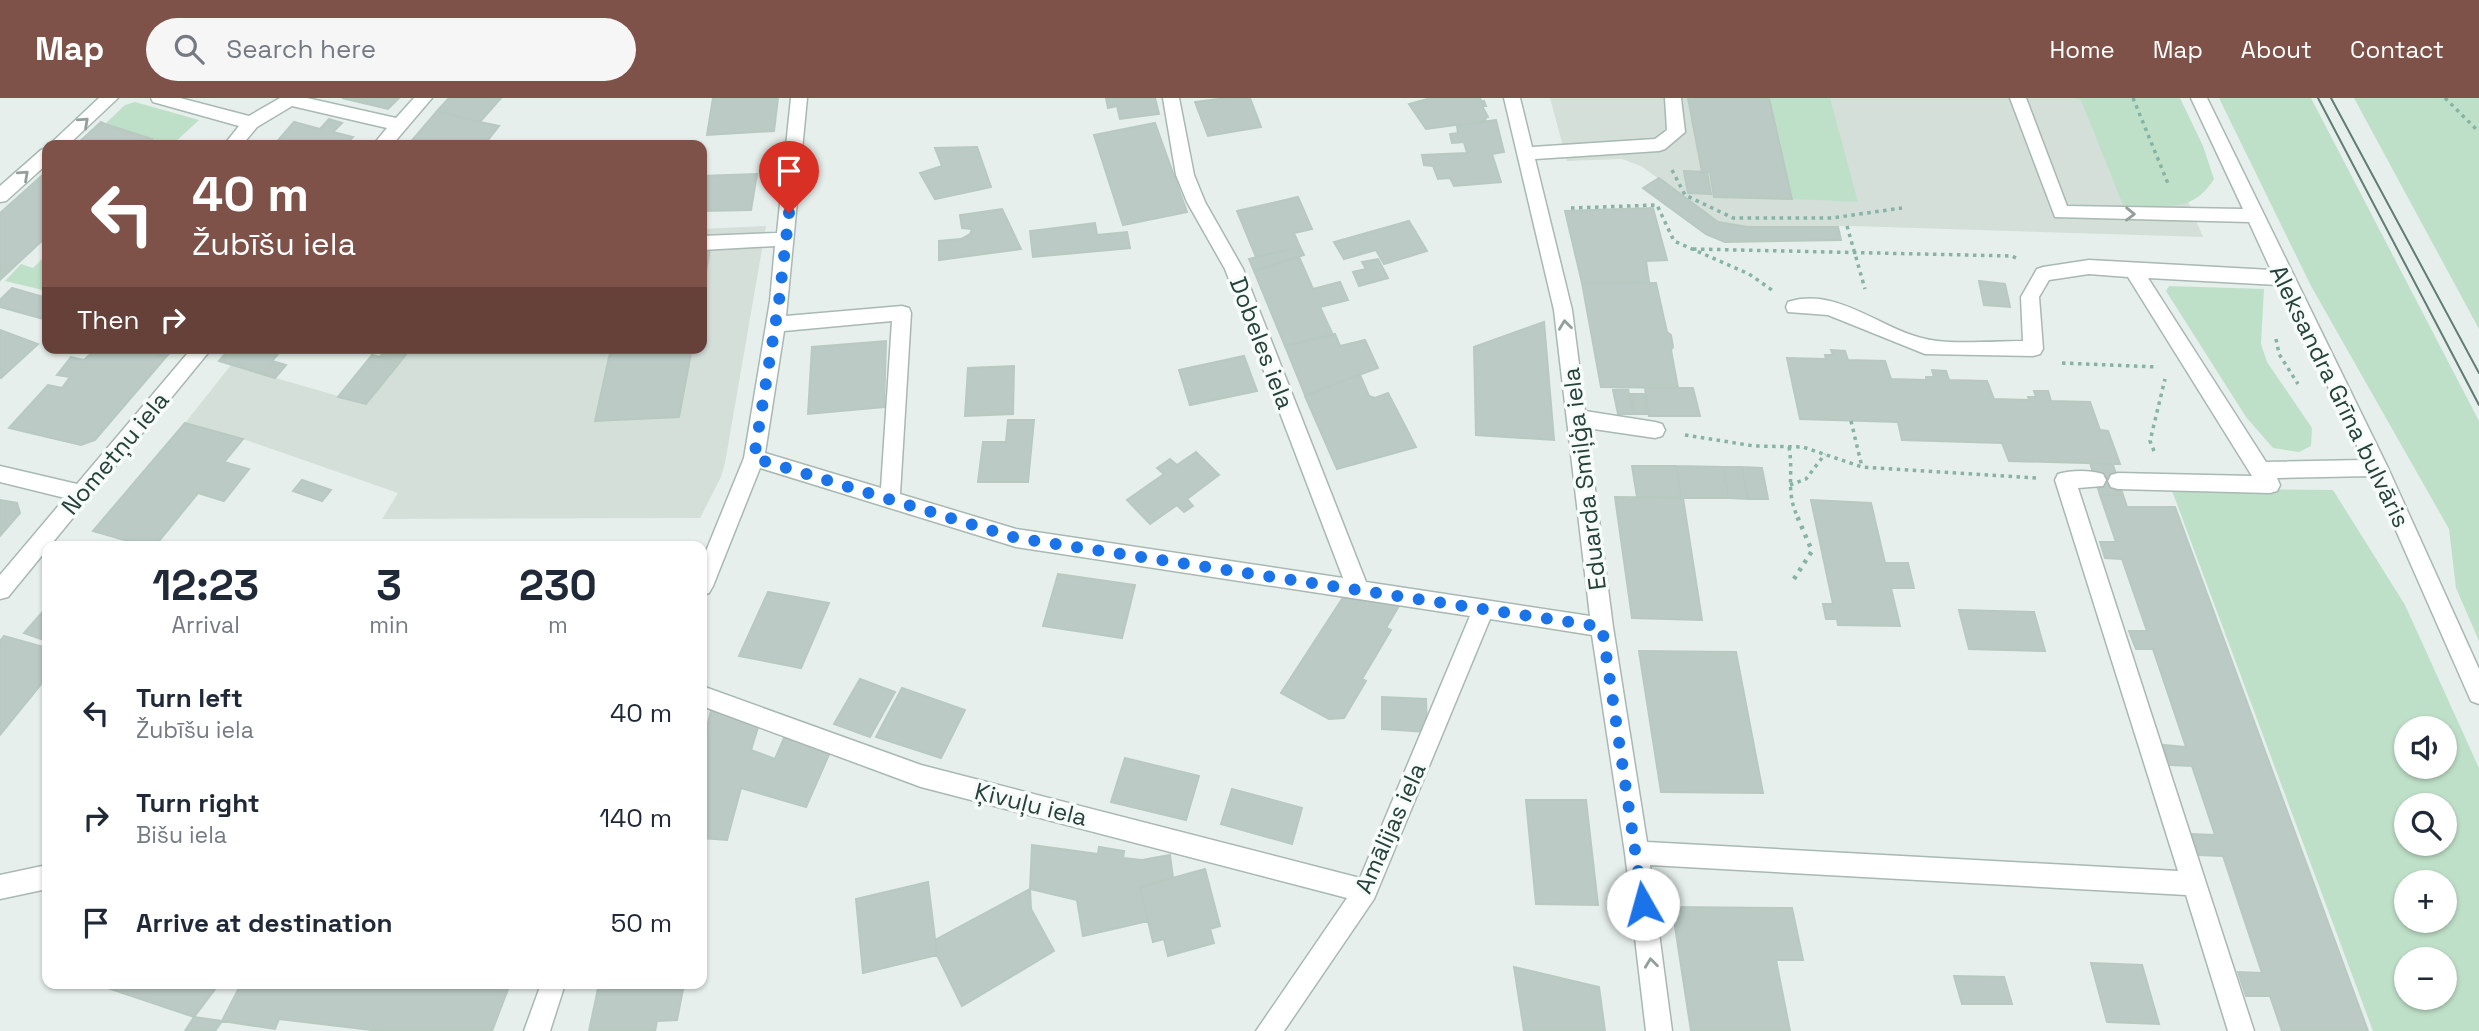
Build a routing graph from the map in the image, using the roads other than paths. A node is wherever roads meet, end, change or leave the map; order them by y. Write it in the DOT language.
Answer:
graph roads {
  1 [pos="110,98"];
  2 [pos="159,98"];
  3 [pos="424,98"];
  4 [pos="799,98"];
  5 [pos="1171,98"];
  6 [pos="1512,98"];
  7 [pos="1673,98"];
  8 [pos="2018,98"];
  9 [pos="2199,98"];
  10 [pos="251,123"];
  11 [pos="400,125"];
  12 [pos="63,140"];
  13 [pos="236,140"];
  14 [pos="386,140"];
  15 [pos="1525,154"];
  16 [pos="42,158"];
  17 [pos="0,196"];
  18 [pos="2255,216"];
  19 [pos="786,239"];
  20 [pos="707,243"];
  21 [pos="2133,270"];
  22 [pos="2284,278"];
  23 [pos="1795,307"];
  24 [pos="776,324"];
  25 [pos="198,354"];
  26 [pos="1576,418"];
  27 [pos="1655,430"];
  28 [pos="754,458"];
  29 [pos="2378,468"];
  30 [pos="2259,470"];
  31 [pos="0,474"];
  32 [pos="80,493"];
  33 [pos="890,499"];
  34 [pos="707,574"];
  35 [pos="1358,589"];
  36 [pos="0,590"];
  37 [pos="1483,610"];
  38 [pos="1602,627"];
  39 [pos="2479,694"];
  40 [pos="707,698"];
  41 [pos="1637,853"];
  42 [pos="42,878"];
  43 [pos="2194,884"];
  44 [pos="0,887"];
  45 [pos="1366,891"];
  46 [pos="551,989"];
  47 [pos="537,1031"];
  48 [pos="1269,1031"];
  49 [pos="1659,1031"];
  50 [pos="2241,1031"];
  12 -- 1 [label="street, one-way"];
  2 -- 10 [label="street"];
  3 -- 11 [label="street"];
  4 -- 19 [label="street"];
  5 -- 35 [label="street, Dobeles iela"];
  6 -- 15 [label="street, Eduarda Smiļģa iela"];
  7 -- 15 [label="street"];
  8 -- 18 [label="street, one-way"];
  9 -- 18 [label="street, Aleksandra Grīna bulvāris"];
  10 -- 11 [label="street"];
  10 -- 13 [label="street"];
  11 -- 14 [label="street"];
  26 -- 15 [label="street, Eduarda Smiļģa iela, one-way"];
  17 -- 16 [label="street, one-way"];
  18 -- 22 [label="street, Aleksandra Grīna bulvāris"];
  19 -- 20 [label="street"];
  19 -- 24 [label="street"];
  21 -- 22 [label="street"];
  21 -- 23 [label="street"];
  21 -- 30 [label="street"];
  22 -- 29 [label="street, Aleksandra Grīna bulvāris"];
  24 -- 28 [label="street"];
  24 -- 33 [label="street"];
  25 -- 32 [label="street, Nometņu iela"];
  26 -- 27 [label="street"];
  26 -- 38 [label="street, Eduarda Smiļģa iela"];
  28 -- 33 [label="street"];
  28 -- 34 [label="street"];
  29 -- 30 [label="street"];
  29 -- 39 [label="street, Aleksandra Grīna bulvāris"];
  30 -- 43 [label="street"];
  31 -- 32 [label="street"];
  32 -- 36 [label="street, Nometņu iela"];
  33 -- 35 [label="street"];
  35 -- 37 [label="street"];
  37 -- 38 [label="street"];
  37 -- 45 [label="street, Amālijas iela"];
  38 -- 41 [label="street, Eduarda Smiļģa iela"];
  40 -- 45 [label="street, Ķivuļu iela"];
  41 -- 43 [label="street"];
  49 -- 41 [label="street, Eduarda Smiļģa iela, one-way"];
  42 -- 44 [label="street"];
  43 -- 50 [label="street"];
  45 -- 48 [label="street, Amālijas iela"];
  46 -- 47 [label="street"];
}
